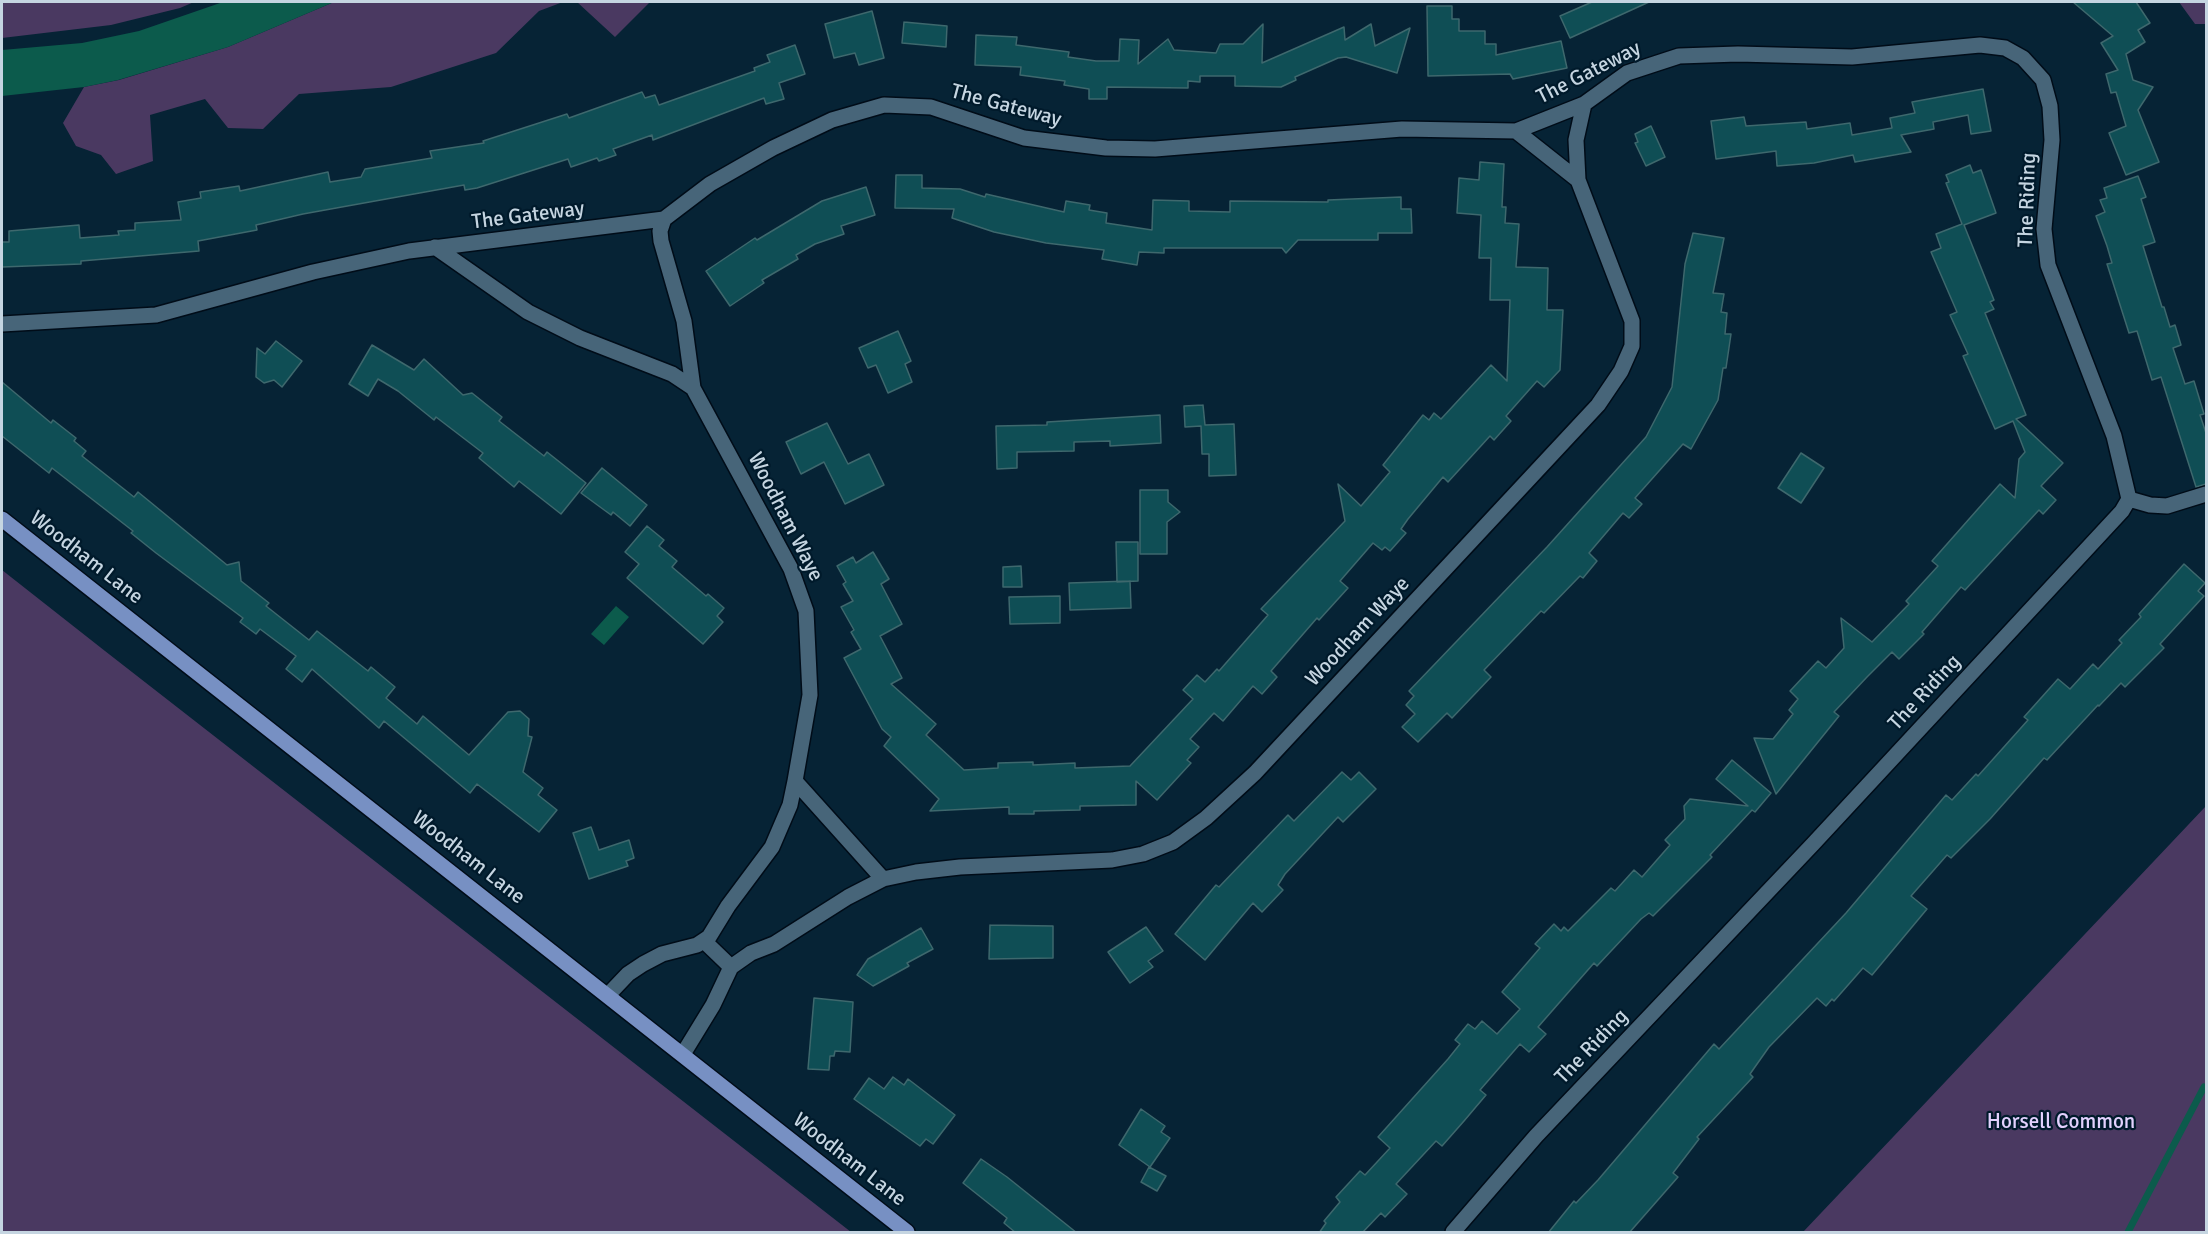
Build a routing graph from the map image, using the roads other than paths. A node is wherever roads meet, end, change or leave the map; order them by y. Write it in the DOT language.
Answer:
graph roads {
  1 [pos="2043,80"];
  2 [pos="1584,104"];
  3 [pos="1516,131"];
  4 [pos="1578,180"];
  5 [pos="664,219"];
  6 [pos="435,247"];
  7 [pos="2,324"];
  8 [pos="693,388"];
  9 [pos="2206,494"];
  10 [pos="2129,499"];
  11 [pos="2,519"];
  12 [pos="795,781"];
  13 [pos="883,879"];
  14 [pos="704,941"];
  15 [pos="731,967"];
  16 [pos="609,996"];
  17 [pos="683,1054"];
  18 [pos="907,1233"];
  19 [pos="1453,1233"];
  1 -- 2 [label="street, The Gateway"];
  1 -- 10 [label="street, The Riding"];
  2 -- 3 [label="street, The Gateway"];
  2 -- 4 [label="street"];
  3 -- 4 [label="street"];
  3 -- 5 [label="street, The Gateway"];
  4 -- 13 [label="street, Woodham Waye"];
  5 -- 6 [label="street, The Gateway"];
  5 -- 8 [label="street, Woodham Waye"];
  6 -- 7 [label="street, The Gateway"];
  6 -- 8 [label="street, Woodham Waye"];
  8 -- 12 [label="street, Woodham Waye"];
  9 -- 10 [label="street"];
  10 -- 19 [label="street, The Riding"];
  11 -- 16 [label="main road, Woodham Lane"];
  12 -- 13 [label="street"];
  12 -- 14 [label="street, Woodham Waye"];
  13 -- 15 [label="street, Woodham Waye"];
  14 -- 15 [label="street"];
  14 -- 16 [label="street"];
  15 -- 17 [label="street"];
  16 -- 17 [label="main road, Woodham Lane"];
  17 -- 18 [label="main road, Woodham Lane"];
}
